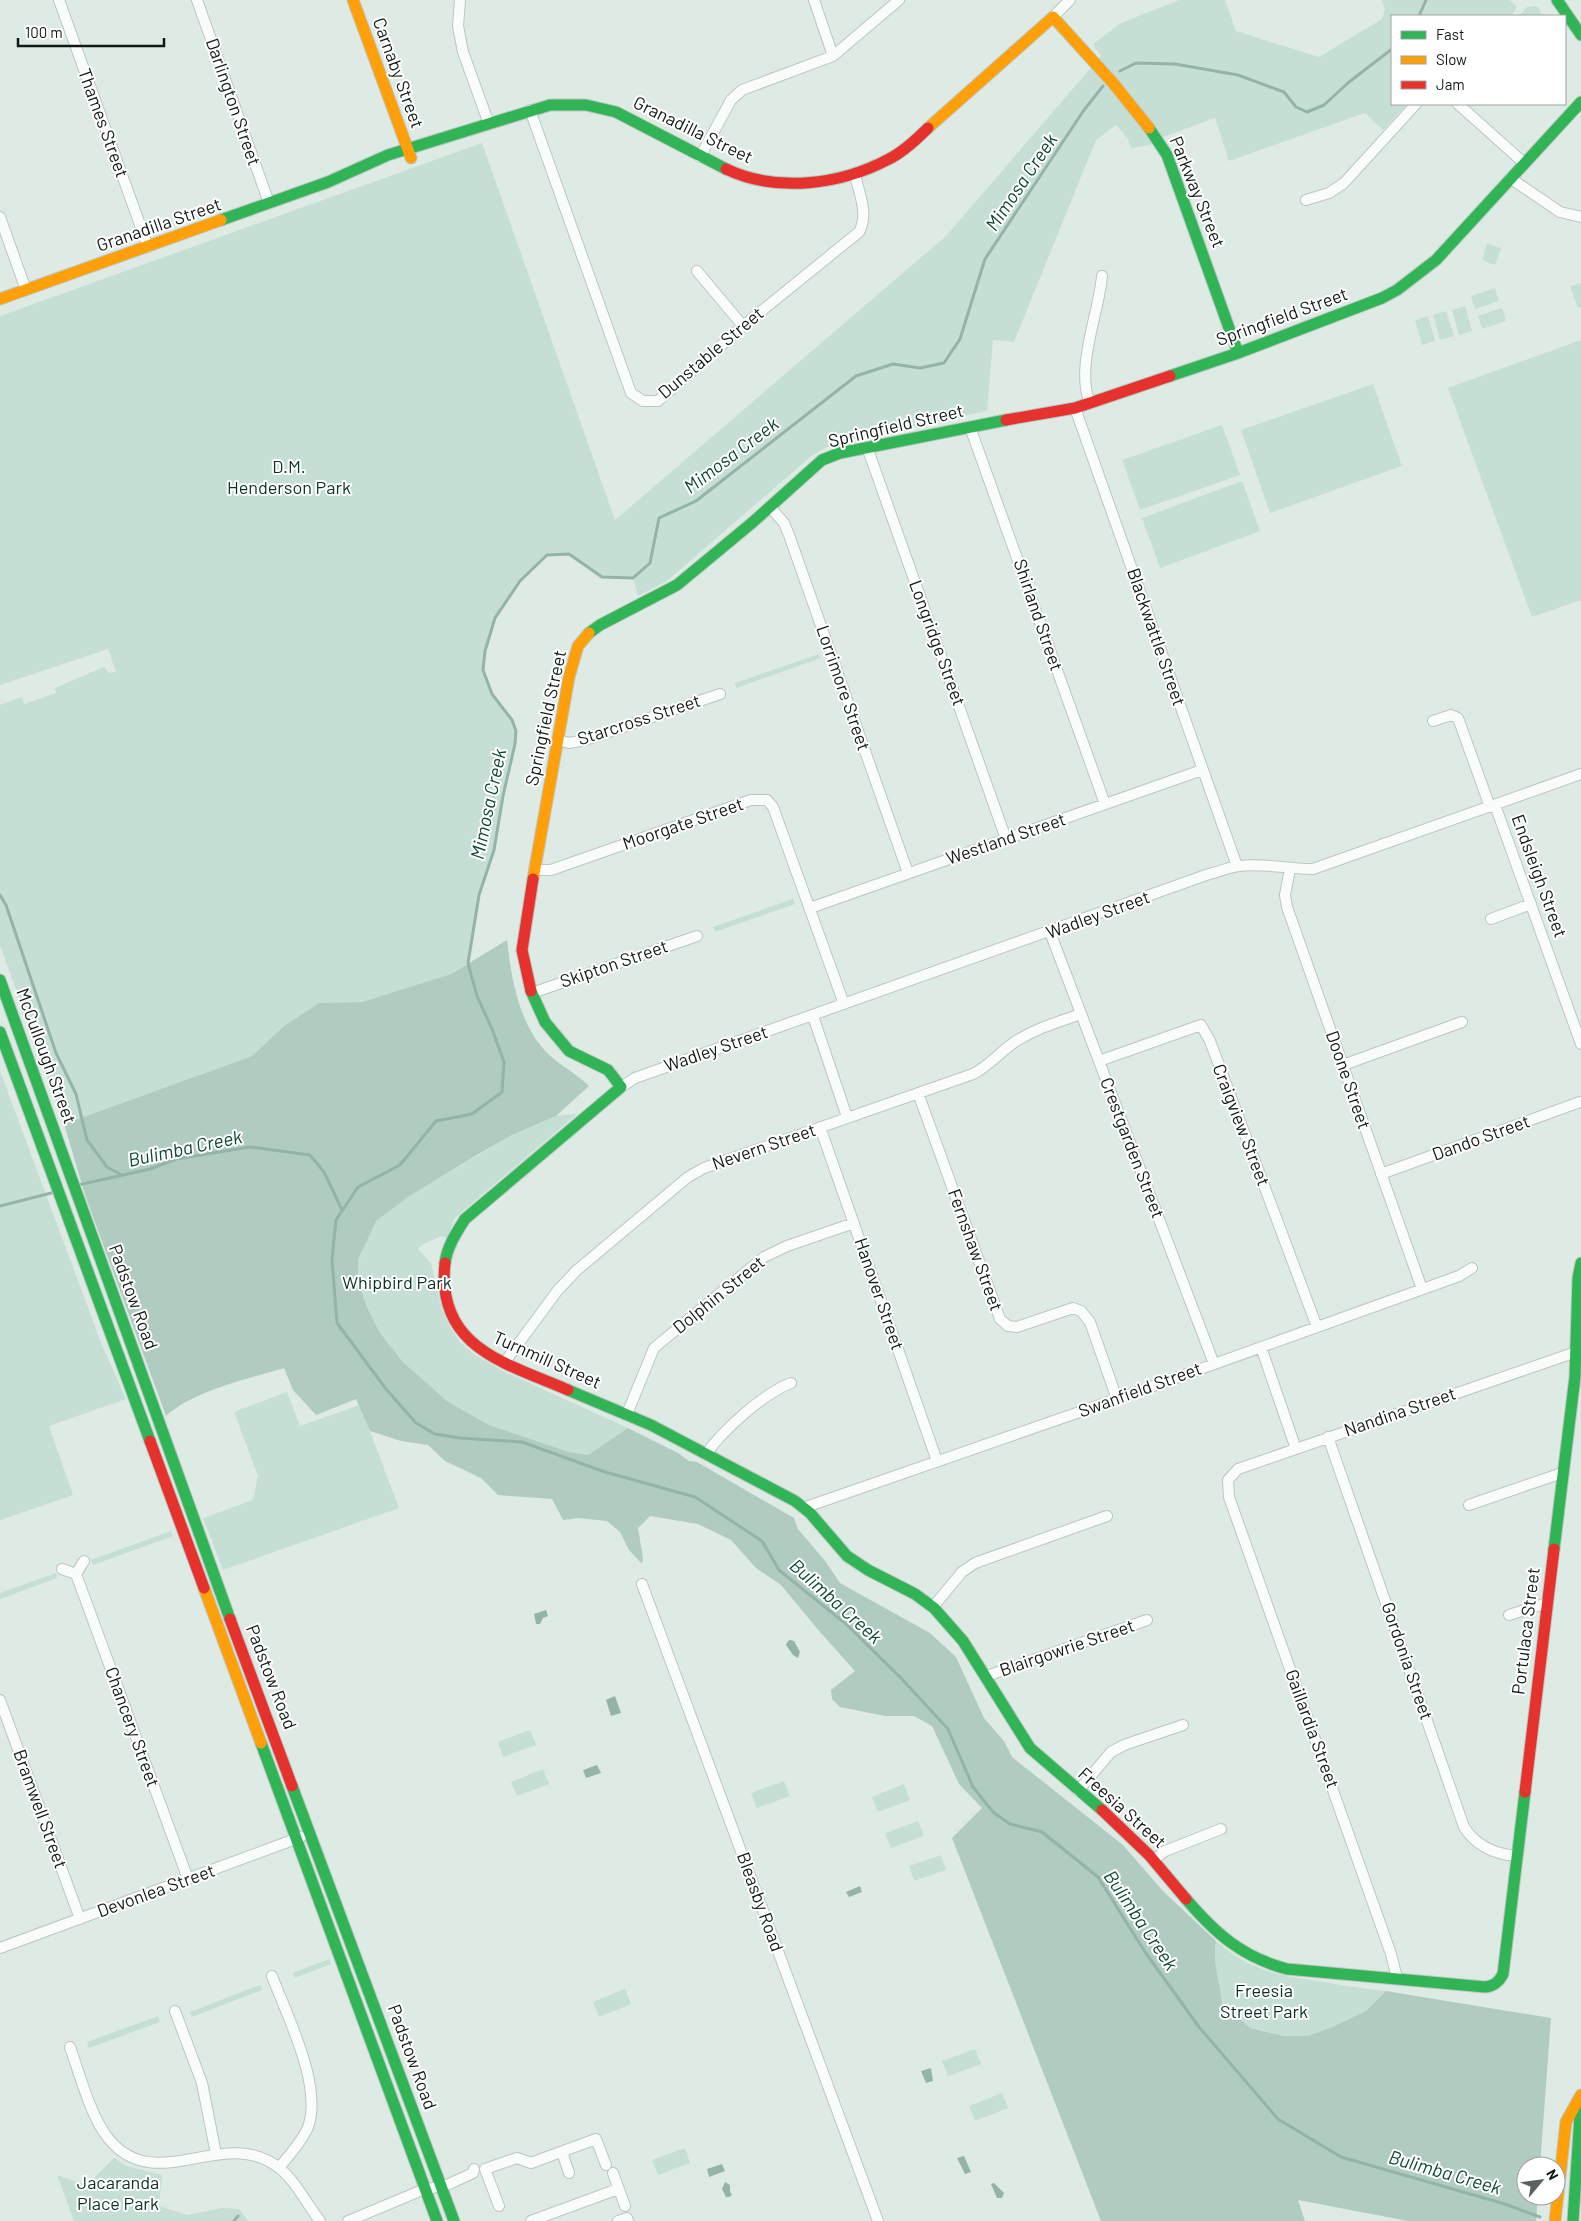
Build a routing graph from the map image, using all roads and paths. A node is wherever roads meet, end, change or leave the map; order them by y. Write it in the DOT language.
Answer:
graph roads {
  1 [pos="59,0"];
  2 [pos="198,0"];
  3 [pos="353,0"];
  4 [pos="460,0"];
  5 [pos="814,0"];
  6 [pos="899,0"];
  7 [pos="1070,0"];
  8 [pos="1557,0"];
  9 [pos="1053,16"];
  10 [pos="1581,34"];
  11 [pos="833,56"];
  12 [pos="1581,102"];
  13 [pos="1415,105"];
  14 [pos="1459,105"];
  15 [pos="530,110"];
  16 [pos="485,126"];
  17 [pos="409,153"];
  18 [pos="700,157"];
  19 [pos="1524,163"];
  20 [pos="855,175"];
  21 [pos="1510,178"];
  22 [pos="1306,200"];
  23 [pos="269,204"];
  24 [pos="0,217"];
  25 [pos="1581,217"];
  26 [pos="148,247"];
  27 [pos="697,271"];
  28 [pos="1102,276"];
  29 [pos="26,290"];
  30 [pos="0,299"];
  31 [pos="743,326"];
  32 [pos="1238,353"];
  33 [pos="1090,403"];
  34 [pos="1075,408"];
  35 [pos="970,427"];
  36 [pos="867,448"];
  37 [pos="770,507"];
  38 [pos="720,694"];
  39 [pos="1433,721"];
  40 [pos="558,740"];
  41 [pos="1202,770"];
  42 [pos="1581,774"];
  43 [pos="1105,804"];
  44 [pos="1493,806"];
  45 [pos="1006,839"];
  46 [pos="1238,866"];
  47 [pos="1290,869"];
  48 [pos="534,870"];
  49 [pos="908,873"];
  50 [pos="1531,904"];
  51 [pos="810,908"];
  52 [pos="1491,919"];
  53 [pos="1050,932"];
  54 [pos="697,936"];
  55 [pos="0,980"];
  56 [pos="532,993"];
  57 [pos="844,1004"];
  58 [pos="1081,1014"];
  59 [pos="813,1016"];
  60 [pos="1462,1022"];
  61 [pos="0,1032"];
  62 [pos="1581,1044"];
  63 [pos="1100,1061"];
  64 [pos="1343,1065"];
  65 [pos="621,1087"];
  66 [pos="918,1093"];
  67 [pos="1580,1102"];
  68 [pos="847,1117"];
  69 [pos="820,1127"];
  70 [pos="60,1144"];
  71 [pos="43,1150"];
  72 [pos="1381,1174"];
  73 [pos="854,1223"];
  74 [pos="1581,1263"];
  75 [pos="1472,1268"];
  76 [pos="1422,1289"];
  77 [pos="1318,1327"];
  78 [pos="1261,1347"];
  79 [pos="1576,1352"];
  80 [pos="504,1363"];
  81 [pos="1214,1364"];
  82 [pos="791,1383"];
  83 [pos="1117,1399"];
  84 [pos="628,1414"];
  85 [pos="1328,1437"];
  86 [pos="1296,1449"];
  87 [pos="706,1454"];
  88 [pos="937,1461"];
  89 [pos="1562,1473"];
  90 [pos="1228,1480"];
  91 [pos="1469,1505"];
  92 [pos="806,1507"];
  93 [pos="1107,1516"];
  94 [pos="84,1561"];
  95 [pos="62,1569"];
  96 [pos="76,1574"];
  97 [pos="642,1584"];
  98 [pos="1548,1603"];
  99 [pos="933,1607"];
  100 [pos="1509,1614"];
  101 [pos="1147,1620"];
  102 [pos="987,1676"];
  103 [pos="0,1700"];
  104 [pos="1183,1725"];
  105 [pos="1078,1791"];
  106 [pos="1221,1829"];
  107 [pos="311,1833"];
  108 [pos="296,1839"];
  109 [pos="1516,1856"];
  110 [pos="1154,1860"];
  111 [pos="188,1879"];
  112 [pos="80,1919"];
  113 [pos="0,1948"];
  114 [pos="272,1976"];
  115 [pos="1397,1978"];
  116 [pos="1495,1984"];
  117 [pos="175,2011"];
  118 [pos="70,2047"];
  119 [pos="1581,2095"];
  120 [pos="562,2152"];
  121 [pos="216,2154"];
  122 [pos="279,2168"];
  123 [pos="474,2169"];
  124 [pos="569,2174"];
  125 [pos="440,2186"];
  126 [pos="618,2189"];
  127 [pos="426,2190"];
  128 [pos="499,2206"];
  129 [pos="625,2206"];
  130 [pos="320,2221"];
  131 [pos="348,2221"];
  132 [pos="437,2221"];
  133 [pos="454,2221"];
  134 [pos="531,2221"];
  135 [pos="618,2221"];
  136 [pos="628,2221"];
  137 [pos="878,2221"];
  138 [pos="1555,2221"];
  139 [pos="1573,2221"];
  1 -- 26 [label="street, Thames Street"];
  2 -- 23 [label="street, Darlington Street"];
  3 -- 17 [label="main road, Carnaby Street"];
  4 -- 16 [label="street"];
  5 -- 11 [label="street"];
  6 -- 11 [label="street"];
  7 -- 9 [label="street, Granadilla Street"];
  8 -- 10 [label="main road"];
  9 -- 20 [label="main road, Granadilla Street"];
  9 -- 32 [label="main road, Parkway Street"];
  11 -- 18 [label="street"];
  12 -- 19 [label="main road, Springfield Street"];
  13 -- 22 [label="street"];
  14 -- 19 [label="street"];
  15 -- 16 [label="main road, Granadilla Street"];
  15 -- 18 [label="main road, Granadilla Street"];
  15 -- 31 [label="street, Dunstable Street"];
  16 -- 17 [label="main road, Granadilla Street"];
  17 -- 23 [label="main road, Granadilla Street"];
  18 -- 20 [label="main road, Granadilla Street"];
  19 -- 21 [label="main road, Springfield Street"];
  20 -- 31 [label="street, Dunstable Street"];
  21 -- 25 [label="street"];
  21 -- 32 [label="main road, Springfield Street"];
  23 -- 26 [label="main road, Granadilla Street"];
  24 -- 29 [label="street"];
  26 -- 29 [label="main road, Granadilla Street"];
  27 -- 31 [label="street"];
  28 -- 33 [label="street"];
  29 -- 30 [label="main road, Granadilla Street"];
  32 -- 33 [label="main road, Springfield Street"];
  33 -- 34 [label="main road, Springfield Street"];
  34 -- 35 [label="main road, Springfield Street"];
  34 -- 41 [label="street, Blackwattle Street"];
  35 -- 36 [label="main road, Springfield Street"];
  35 -- 43 [label="street, Shirland Street"];
  36 -- 37 [label="main road, Springfield Street"];
  36 -- 45 [label="street, Longridge Street"];
  37 -- 40 [label="main road, Springfield Street"];
  37 -- 49 [label="street, Lorrimore Street"];
  38 -- 40 [label="street, Starcross Street"];
  39 -- 44 [label="street, Endsleigh Street"];
  40 -- 48 [label="main road, Springfield Street"];
  41 -- 43 [label="street, Westland Street"];
  41 -- 46 [label="street, Blackwattle Street"];
  42 -- 44 [label="street, Wadley Street"];
  43 -- 45 [label="street, Westland Street"];
  44 -- 47 [label="street, Wadley Street"];
  44 -- 50 [label="street, Endsleigh Street"];
  45 -- 49 [label="street, Westland Street"];
  46 -- 47 [label="street, Wadley Street"];
  46 -- 53 [label="street, Wadley Street"];
  47 -- 64 [label="street, Doone Street"];
  48 -- 51 [label="street, Moorgate Street"];
  48 -- 56 [label="main road, Springfield Street"];
  49 -- 51 [label="street, Westland Street"];
  50 -- 52 [label="street"];
  50 -- 62 [label="street, Endsleigh Street"];
  51 -- 57 [label="street, Moorgate Street"];
  53 -- 57 [label="street, Wadley Street"];
  53 -- 58 [label="street, Crestgarden Street"];
  54 -- 56 [label="street, Skipton Street"];
  55 -- 70 [label="main road, McCullough Street"];
  56 -- 65 [label="main road, Springfield Street"];
  57 -- 59 [label="street, Wadley Street"];
  58 -- 63 [label="street, Crestgarden Street"];
  58 -- 66 [label="street, Nevern Street"];
  59 -- 65 [label="street, Wadley Street"];
  59 -- 68 [label="street"];
  60 -- 64 [label="street"];
  61 -- 71 [label="main road, McCullough Street"];
  63 -- 77 [label="street, Craigview Street"];
  63 -- 81 [label="street, Crestgarden Street"];
  64 -- 72 [label="street, Doone Street"];
  65 -- 80 [label="main road, Turnmill Street"];
  66 -- 68 [label="street, Nevern Street"];
  66 -- 83 [label="street, Fernshaw Street"];
  67 -- 72 [label="street, Dando Street"];
  68 -- 69 [label="street, Nevern Street"];
  69 -- 73 [label="street, Hanover Street"];
  69 -- 80 [label="street, Nevern Street"];
  70 -- 107 [label="main road, Padstow Road"];
  71 -- 108 [label="main road, Padstow Road"];
  72 -- 76 [label="street, Doone Street"];
  73 -- 84 [label="street, Dolphin Street"];
  73 -- 88 [label="street, Hanover Street"];
  74 -- 79 [label="main road, Portulaca Street"];
  75 -- 76 [label="street, Swanfield Street"];
  76 -- 77 [label="street, Swanfield Street"];
  77 -- 78 [label="street, Swanfield Street"];
  78 -- 81 [label="street, Swanfield Street"];
  78 -- 86 [label="street"];
  79 -- 85 [label="street, Nandina Street"];
  79 -- 89 [label="main road, Portulaca Street"];
  80 -- 84 [label="main road, Turnmill Street"];
  81 -- 83 [label="street, Swanfield Street"];
  82 -- 87 [label="street"];
  83 -- 88 [label="street, Swanfield Street"];
  84 -- 87 [label="main road, Turnmill Street"];
  85 -- 86 [label="street, Nandina Street"];
  85 -- 109 [label="street, Gordonia Street"];
  86 -- 90 [label="street, Nandina Street"];
  87 -- 92 [label="main road, Turnmill Street"];
  88 -- 92 [label="street, Swanfield Street"];
  89 -- 91 [label="street"];
  89 -- 98 [label="main road, Portulaca Street"];
  90 -- 115 [label="street, Gaillardia Street"];
  92 -- 99 [label="main road, Freesia Street"];
  93 -- 99 [label="street"];
  94 -- 96 [label="street"];
  95 -- 96 [label="street"];
  96 -- 111 [label="street, Chancery Street"];
  97 -- 137 [label="street, Bleasby Road"];
  98 -- 100 [label="street"];
  98 -- 109 [label="main road, Portulaca Street"];
  99 -- 102 [label="main road, Freesia Street"];
  101 -- 102 [label="street, Blairgowrie Street"];
  102 -- 105 [label="main road, Freesia Street"];
  103 -- 112 [label="street, Bramwell Street"];
  104 -- 105 [label="street"];
  105 -- 110 [label="main road, Freesia Street"];
  106 -- 110 [label="street"];
  107 -- 108 [label="street, Devonlea Street"];
  107 -- 125 [label="main road, Padstow Road"];
  108 -- 111 [label="street, Devonlea Street"];
  108 -- 127 [label="main road, Padstow Road"];
  109 -- 116 [label="main road, Portulaca Street"];
  110 -- 115 [label="main road, Freesia Street"];
  111 -- 112 [label="street, Devonlea Street"];
  112 -- 113 [label="street, Devonlea Street"];
  114 -- 122 [label="street"];
  115 -- 116 [label="main road, Freesia Street"];
  117 -- 121 [label="street"];
  118 -- 121 [label="street"];
  119 -- 138 [label="main road"];
  119 -- 139 [label="main road"];
  120 -- 124 [label="street"];
  120 -- 126 [label="street"];
  120 -- 128 [label="street"];
  121 -- 122 [label="street"];
  122 -- 130 [label="street"];
  123 -- 125 [label="street"];
  125 -- 127 [label="street"];
  125 -- 133 [label="main road, Padstow Road"];
  126 -- 129 [label="street"];
  126 -- 134 [label="street"];
  127 -- 131 [label="street"];
  127 -- 132 [label="main road, Padstow Road"];
  135 -- 136 [label="street"];
}
